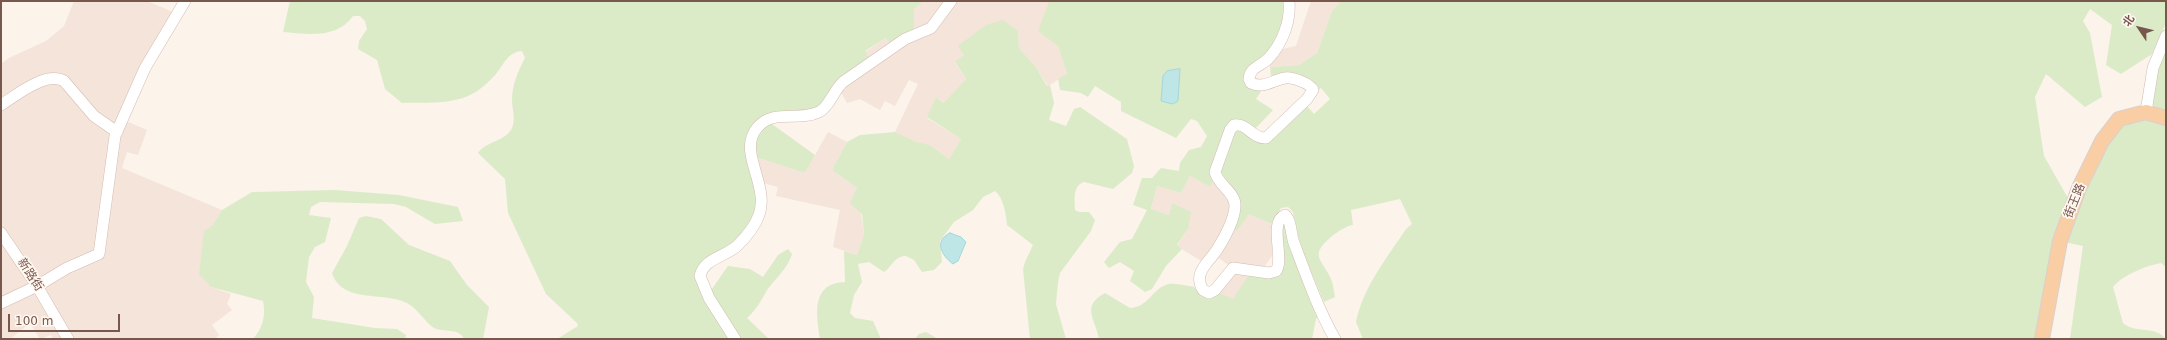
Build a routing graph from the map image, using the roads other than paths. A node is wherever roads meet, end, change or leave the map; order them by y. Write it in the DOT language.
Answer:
graph roads {
  1 [pos="185,1"];
  2 [pos="951,1"];
  3 [pos="1289,1"];
  4 [pos="2166,36"];
  5 [pos="1,105"];
  6 [pos="2146,112"];
  7 [pos="2166,118"];
  8 [pos="117,132"];
  9 [pos="1,233"];
  10 [pos="37,286"];
  11 [pos="1,303"];
  12 [pos="68,339"];
  13 [pos="734,339"];
  14 [pos="1335,339"];
  15 [pos="2042,339"];
  1 -- 8 [label="street"];
  2 -- 13 [label="street"];
  3 -- 14 [label="street"];
  4 -- 6 [label="street"];
  5 -- 8 [label="street"];
  6 -- 7 [label="main road"];
  6 -- 15 [label="main road, 街王路"];
  8 -- 10 [label="street"];
  9 -- 10 [label="street, 新路街"];
  10 -- 11 [label="street"];
  10 -- 12 [label="street, 新路街"];
}
